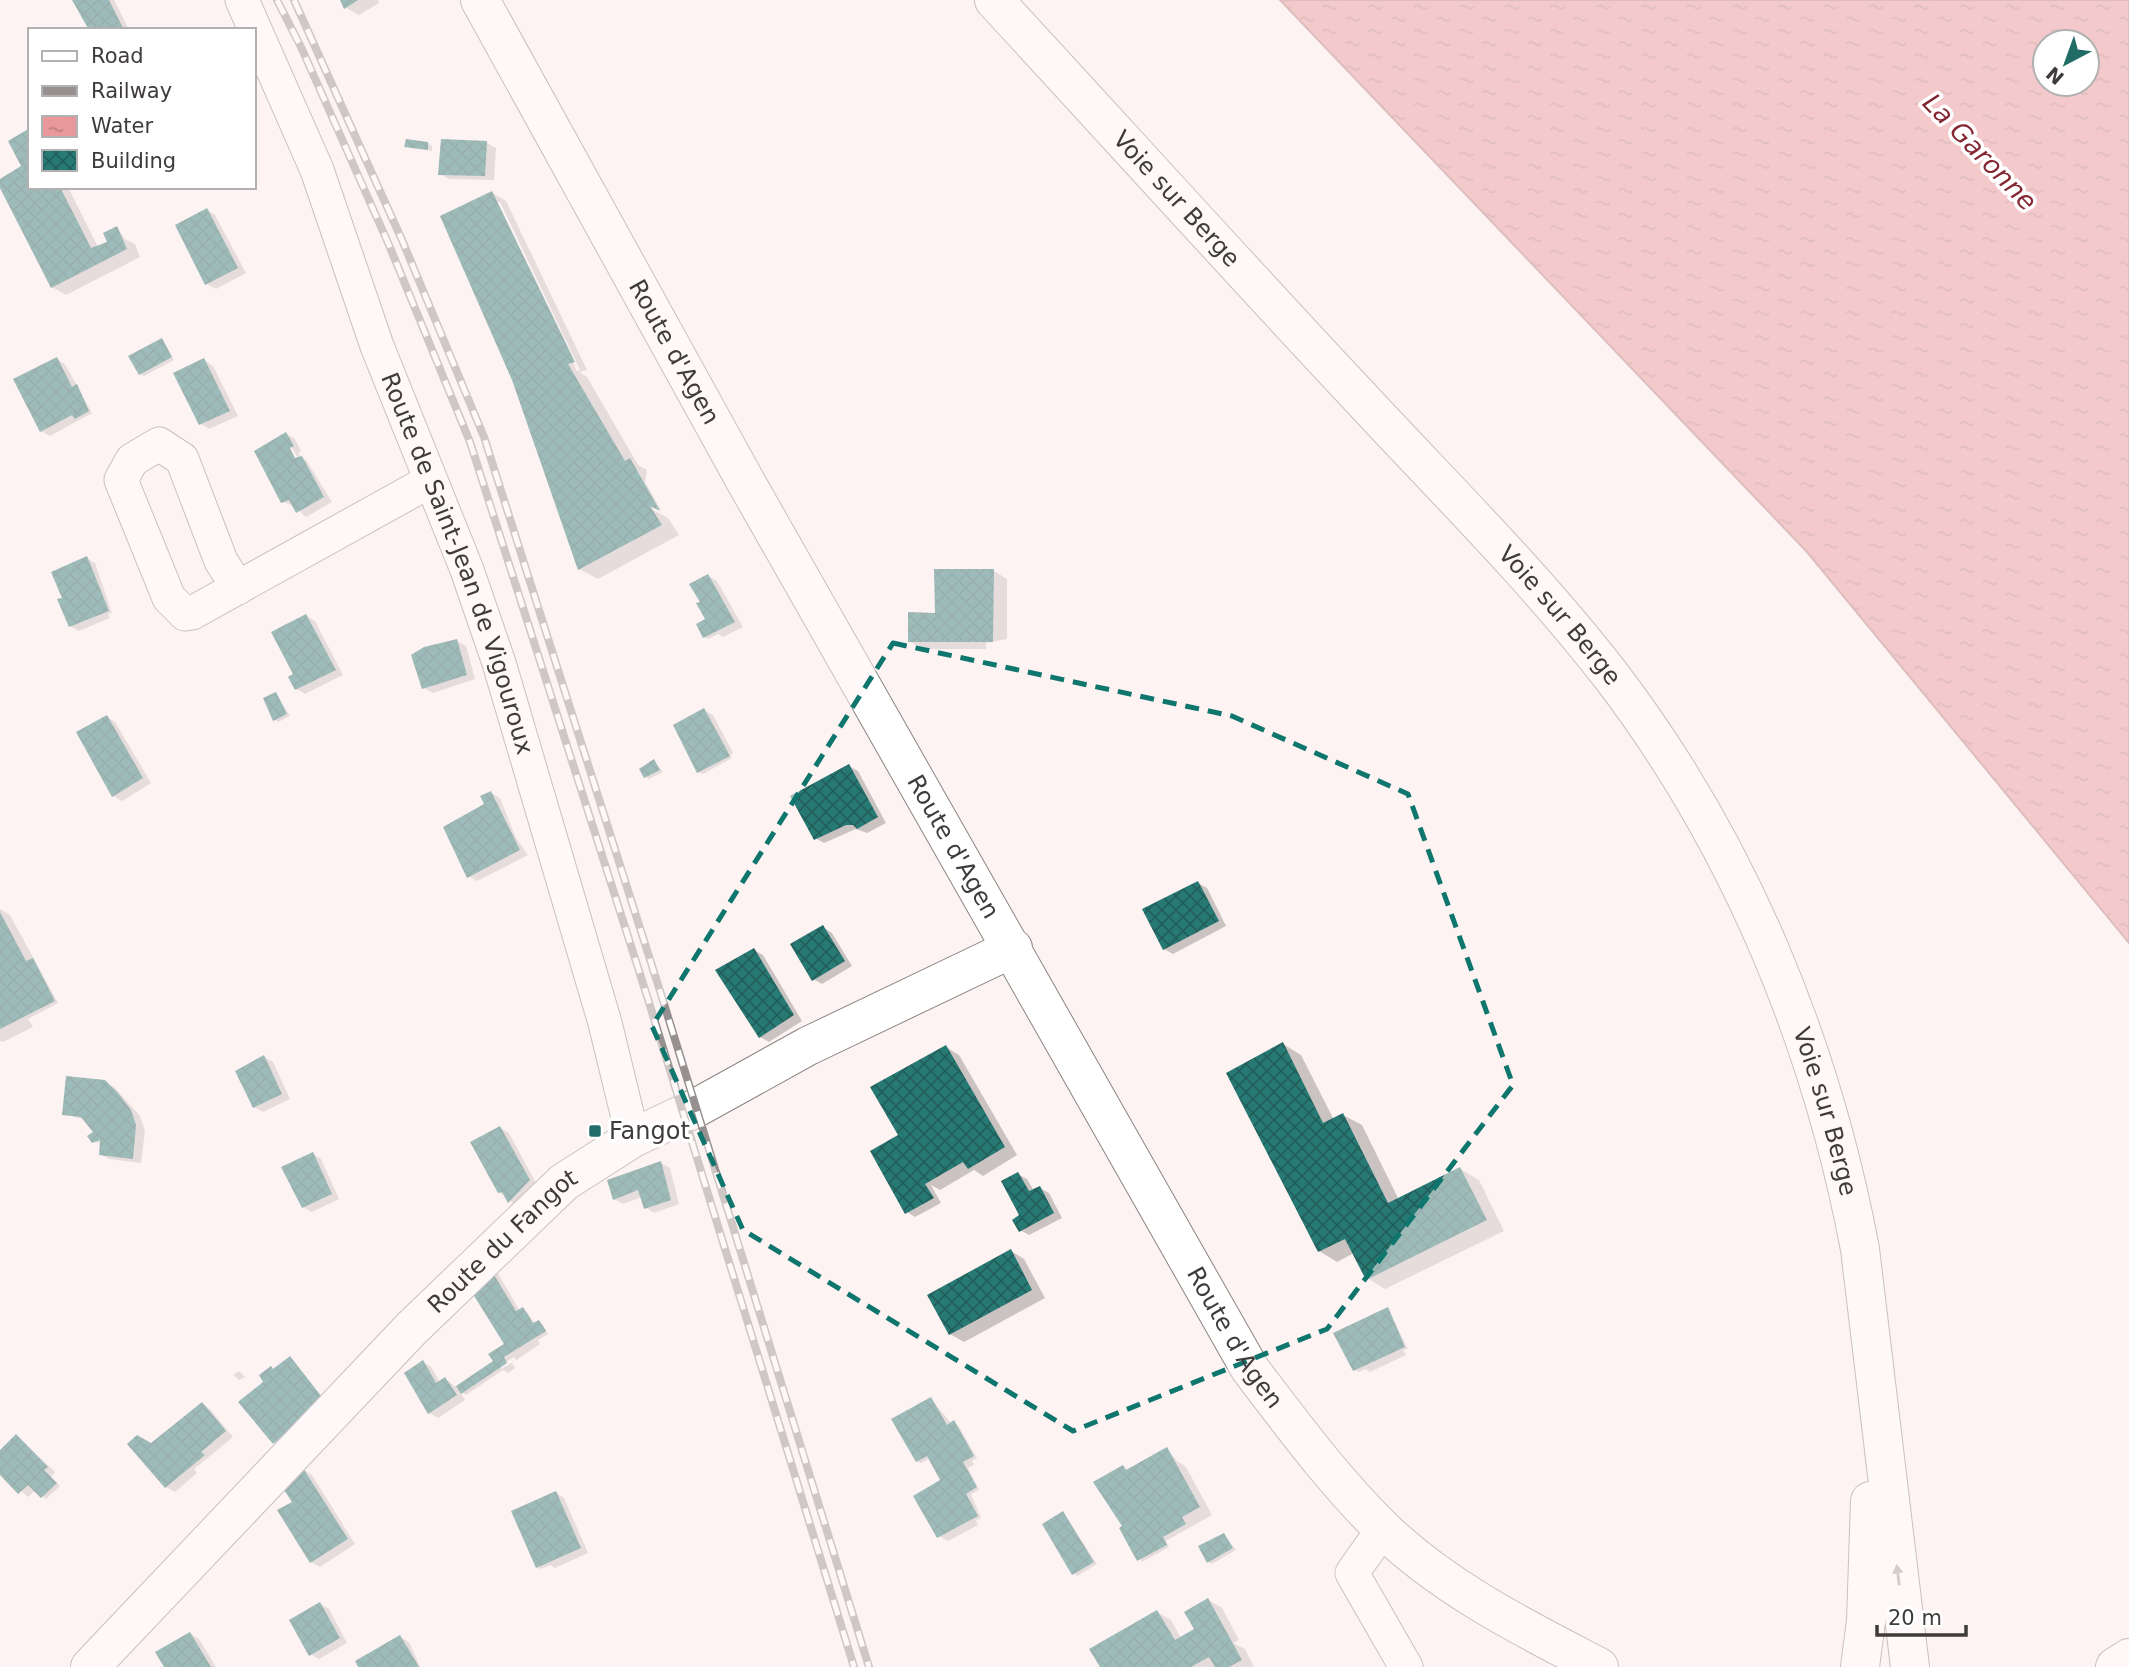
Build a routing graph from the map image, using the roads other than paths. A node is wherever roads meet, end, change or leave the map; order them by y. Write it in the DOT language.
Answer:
graph roads {
  1 [pos="243,0"];
  2 [pos="480,0"];
  3 [pos="993,0"];
  4 [pos="255,28"];
  5 [pos="256,30"];
  6 [pos="430,481"];
  7 [pos="238,587"];
  8 [pos="1013,948"];
  9 [pos="634,1138"];
  10 [pos="1875,1376"];
  11 [pos="1383,1529"];
  12 [pos="1514,1623"];
  13 [pos="2129,1658"];
  14 [pos="90,1667"];
  15 [pos="1406,1667"];
  16 [pos="1567,1667"];
  17 [pos="1599,1667"];
  18 [pos="1860,1667"];
  19 [pos="1910,1667"];
  20 [pos="2115,1667"];
  1 -- 4 [label="street, Route de Saint-Jean de Vigouroux"];
  2 -- 8 [label="main road, Route d'Agen"];
  3 -- 10 [label="main road, Voie sur Berge"];
  5 -- 6 [label="street, Route de Saint-Jean de Vigouroux"];
  6 -- 7 [label="street"];
  6 -- 9 [label="street, Route de Saint-Jean de Vigouroux"];
  7 -- 7 [label="street"];
  8 -- 9 [label="main road, Route du Fangot"];
  8 -- 11 [label="main road, Route d'Agen"];
  9 -- 14 [label="main road, Route du Fangot"];
  10 -- 18 [label="main road"];
  19 -- 10 [label="main road, one-way"];
  11 -- 12 [label="main road, Route d'Agen"];
  11 -- 15 [label="street"];
  12 -- 16 [label="main road, Route d'Agen"];
  12 -- 17 [label="main road, Route d'Agen"];
  13 -- 20 [label="main road"];
}
